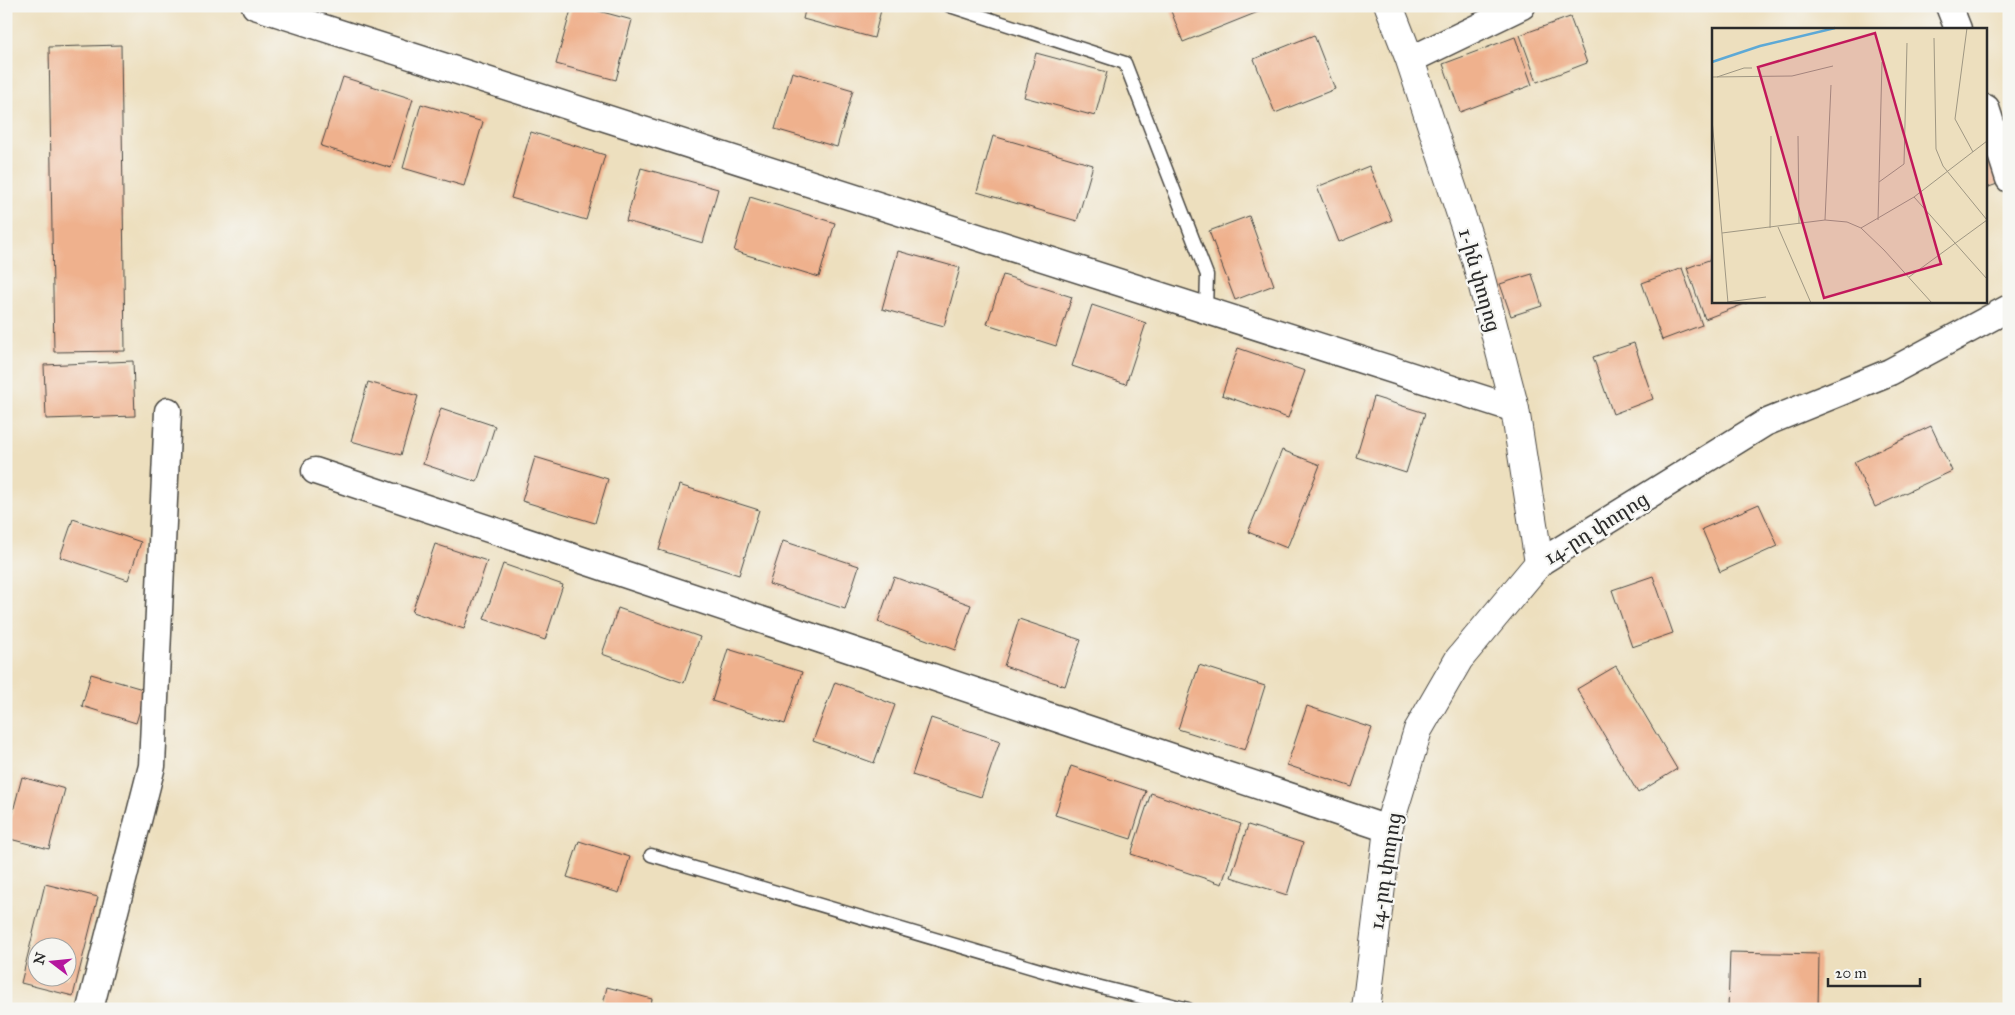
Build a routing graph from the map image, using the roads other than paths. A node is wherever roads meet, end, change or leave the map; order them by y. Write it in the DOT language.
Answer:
graph roads {
  1 [pos="255,6"];
  2 [pos="950,6"];
  3 [pos="1389,6"];
  4 [pos="1522,6"];
  5 [pos="1949,6"];
  6 [pos="1958,28"];
  7 [pos="1410,60"];
  8 [pos="1988,114"];
  9 [pos="2009,180"];
  10 [pos="2009,308"];
  11 [pos="1206,310"];
  12 [pos="1515,409"];
  13 [pos="168,412"];
  14 [pos="315,471"];
  15 [pos="1539,563"];
  16 [pos="1388,828"];
  17 [pos="652,856"];
  18 [pos="90,1009"];
  19 [pos="1188,1009"];
  20 [pos="1366,1009"];
  1 -- 11 [label="street"];
  2 -- 11 [label="lane"];
  3 -- 7 [label="street, 1-ին փողոց"];
  4 -- 7 [label="street"];
  5 -- 6 [label="street"];
  7 -- 12 [label="street, 1-ին փողոց"];
  8 -- 9 [label="street"];
  10 -- 15 [label="street, 14-րդ փողոց"];
  11 -- 12 [label="street"];
  12 -- 15 [label="street, 1-ին փողոց"];
  13 -- 18 [label="street"];
  14 -- 16 [label="street"];
  15 -- 16 [label="street, 14-րդ փողոց"];
  16 -- 20 [label="street, 14-րդ փողոց"];
  17 -- 19 [label="lane"];
}
